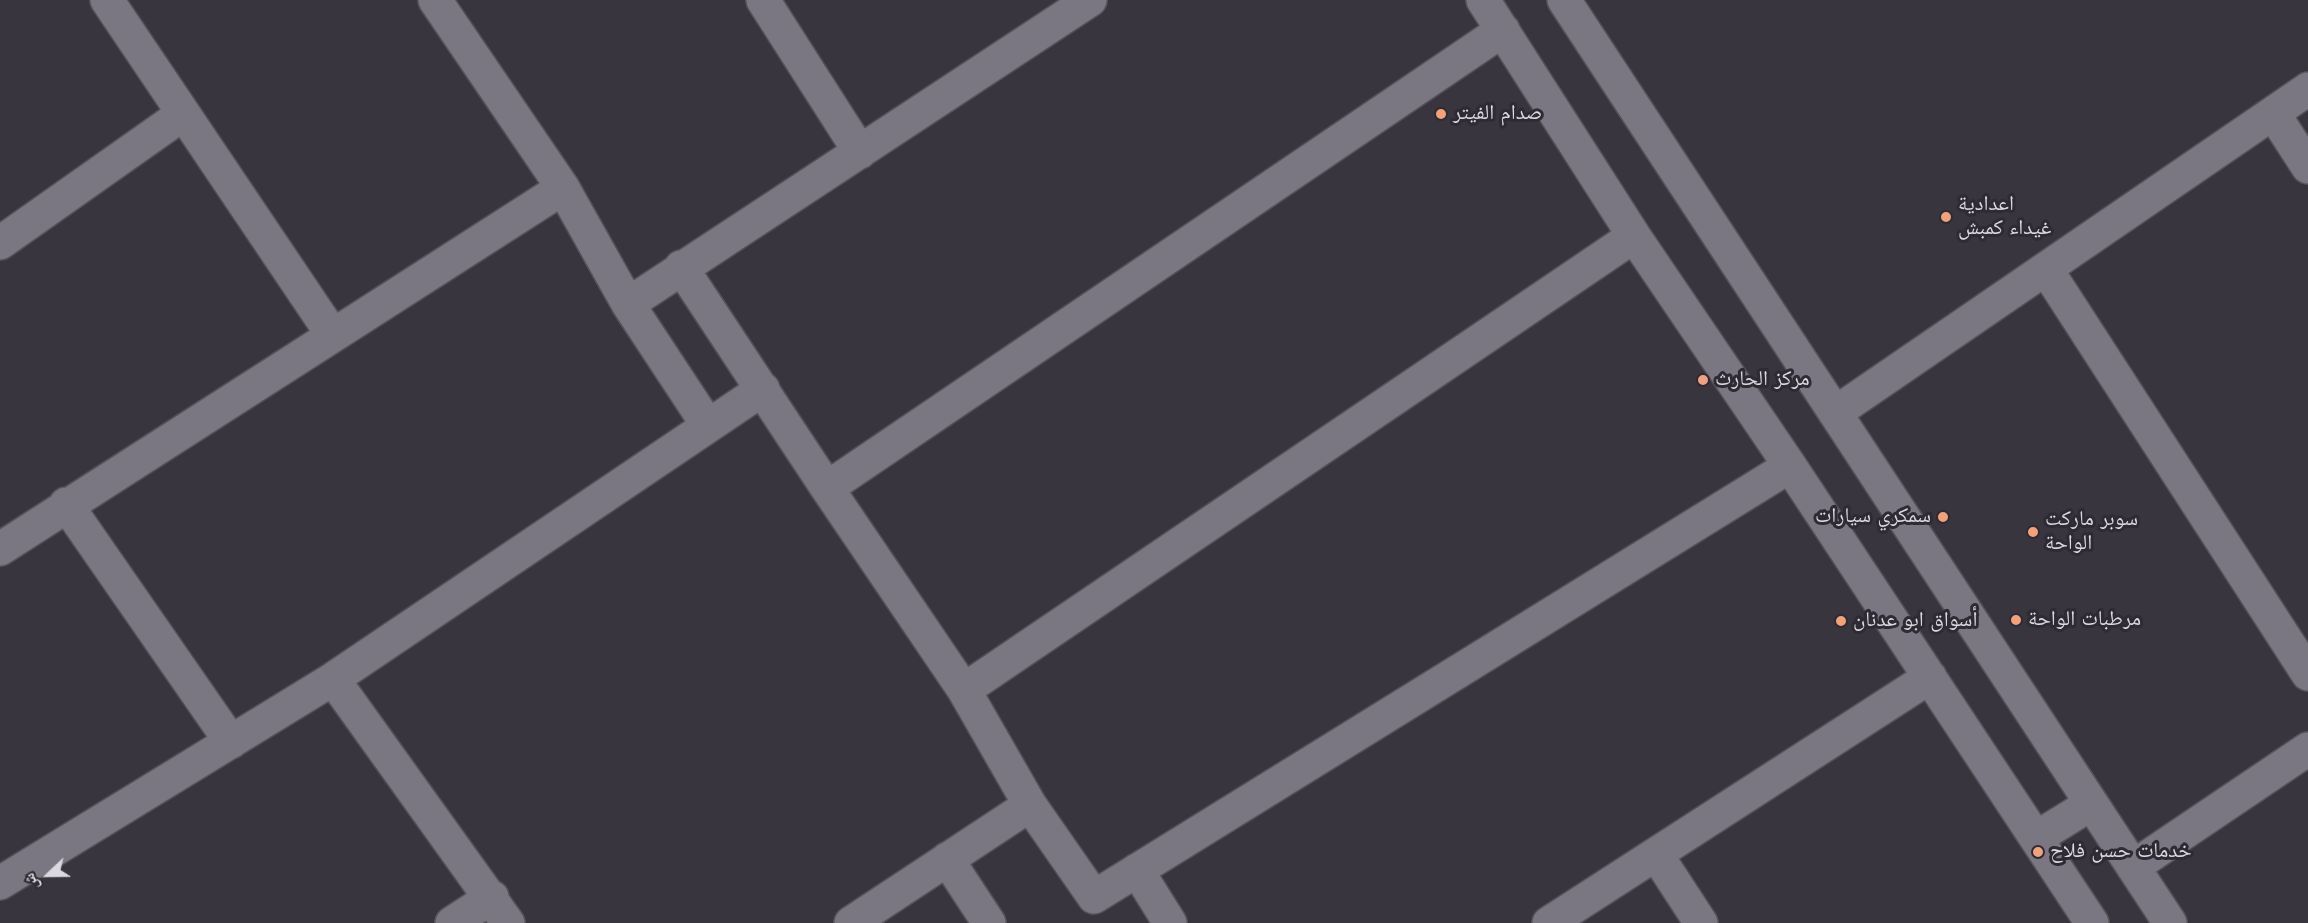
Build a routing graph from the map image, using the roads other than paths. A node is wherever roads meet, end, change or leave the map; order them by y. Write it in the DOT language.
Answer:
graph roads {
  1 [pos="107,0"];
  2 [pos="435,0"];
  3 [pos="763,0"];
  4 [pos="1090,0"];
  5 [pos="1483,0"];
  6 [pos="1564,0"];
  7 [pos="1503,30"];
  8 [pos="2308,89"];
  9 [pos="2273,113"];
  10 [pos="183,114"];
  11 [pos="860,152"];
  12 [pos="2308,167"];
  13 [pos="563,188"];
  14 [pos="1634,236"];
  15 [pos="0,243"];
  16 [pos="681,267"];
  17 [pos="2046,269"];
  18 [pos="628,304"];
  19 [pos="333,334"];
  20 [pos="763,389"];
  21 [pos="1835,413"];
  22 [pos="707,424"];
  23 [pos="1790,465"];
  24 [pos="827,488"];
  25 [pos="66,504"];
  26 [pos="0,549"];
  27 [pos="2308,674"];
  28 [pos="1930,677"];
  29 [pos="333,679"];
  30 [pos="964,690"];
  31 [pos="231,742"];
  32 [pos="2308,749"];
  33 [pos="2091,804"];
  34 [pos="1030,805"];
  35 [pos="2036,838"];
  36 [pos="1656,854"];
  37 [pos="947,859"];
  38 [pos="2133,867"];
  39 [pos="1137,870"];
  40 [pos="0,883"];
  41 [pos="500,910"];
  42 [pos="452,923"];
  43 [pos="850,923"];
  44 [pos="989,923"];
  45 [pos="1170,923"];
  46 [pos="1548,923"];
  47 [pos="1701,923"];
  48 [pos="2092,923"];
  49 [pos="2170,923"];
  1 -- 10 [label="street"];
  2 -- 13 [label="street"];
  3 -- 11 [label="street"];
  4 -- 11 [label="street"];
  5 -- 7 [label="street"];
  6 -- 21 [label="street"];
  7 -- 14 [label="street"];
  7 -- 24 [label="street"];
  8 -- 9 [label="street"];
  9 -- 12 [label="street"];
  9 -- 17 [label="street"];
  10 -- 15 [label="street"];
  10 -- 19 [label="street"];
  11 -- 16 [label="street"];
  13 -- 18 [label="street"];
  13 -- 19 [label="street"];
  14 -- 23 [label="street"];
  14 -- 30 [label="street"];
  16 -- 18 [label="street"];
  16 -- 20 [label="street"];
  17 -- 21 [label="street"];
  17 -- 27 [label="street"];
  18 -- 22 [label="street"];
  19 -- 25 [label="street"];
  20 -- 22 [label="street"];
  20 -- 24 [label="street"];
  21 -- 33 [label="street"];
  22 -- 29 [label="street"];
  23 -- 28 [label="street"];
  23 -- 39 [label="street"];
  24 -- 30 [label="street"];
  25 -- 26 [label="street"];
  25 -- 31 [label="street"];
  28 -- 35 [label="street"];
  28 -- 36 [label="street"];
  29 -- 31 [label="street"];
  29 -- 41 [label="street"];
  30 -- 34 [label="street"];
  31 -- 40 [label="street"];
  32 -- 38 [label="street"];
  33 -- 35 [label="street"];
  33 -- 38 [label="street"];
  34 -- 37 [label="street"];
  34 -- 39 [label="street"];
  35 -- 48 [label="street"];
  36 -- 46 [label="street"];
  36 -- 47 [label="street"];
  37 -- 43 [label="street"];
  37 -- 44 [label="street"];
  38 -- 49 [label="street"];
  39 -- 45 [label="street"];
  41 -- 42 [label="street"];
}
